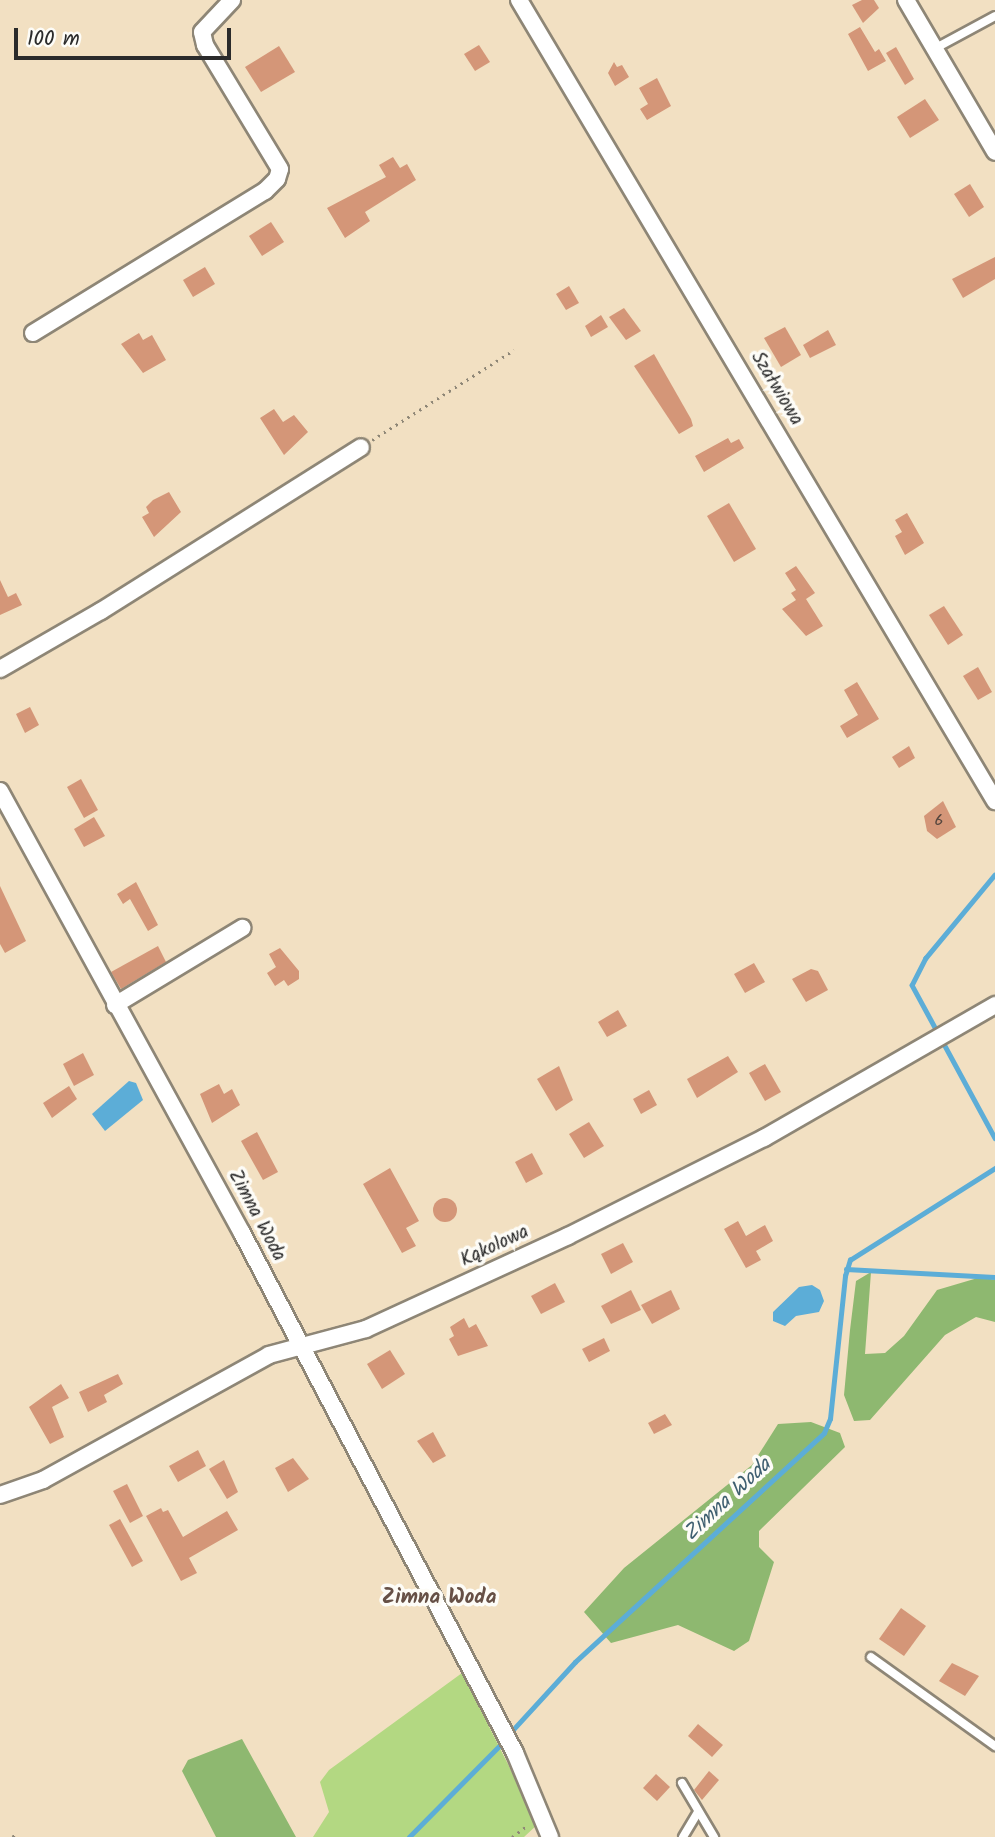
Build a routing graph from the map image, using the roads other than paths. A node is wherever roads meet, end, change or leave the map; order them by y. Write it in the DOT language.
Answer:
graph roads {
  1 [pos="232,0"];
  2 [pos="519,0"];
  3 [pos="906,0"];
  4 [pos="995,16"];
  5 [pos="934,48"];
  6 [pos="995,152"];
  7 [pos="33,333"];
  8 [pos="361,447"];
  9 [pos="0,668"];
  10 [pos="0,791"];
  11 [pos="995,801"];
  12 [pos="242,928"];
  13 [pos="995,1004"];
  14 [pos="115,1005"];
  15 [pos="300,1346"];
  16 [pos="0,1495"];
  17 [pos="871,1657"];
  18 [pos="995,1746"];
  19 [pos="682,1783"];
  20 [pos="698,1812"];
  21 [pos="545,1825"];
  22 [pos="559,1837"];
  23 [pos="683,1837"];
  24 [pos="715,1837"];
  1 -- 7 [label="street"];
  2 -- 11 [label="street, Szałwiowa"];
  3 -- 5 [label="street"];
  4 -- 5 [label="lane"];
  5 -- 6 [label="street"];
  8 -- 9 [label="street"];
  10 -- 14 [label="street, Zimna Woda"];
  12 -- 14 [label="street"];
  13 -- 15 [label="street, Kąkolowa"];
  14 -- 15 [label="street, Zimna Woda"];
  15 -- 16 [label="street, Kąkolowa"];
  15 -- 21 [label="street, Zimna Woda"];
  17 -- 18 [label="lane"];
  19 -- 20 [label="lane"];
  20 -- 23 [label="lane"];
  20 -- 24 [label="lane"];
  21 -- 22 [label="street"];
}
